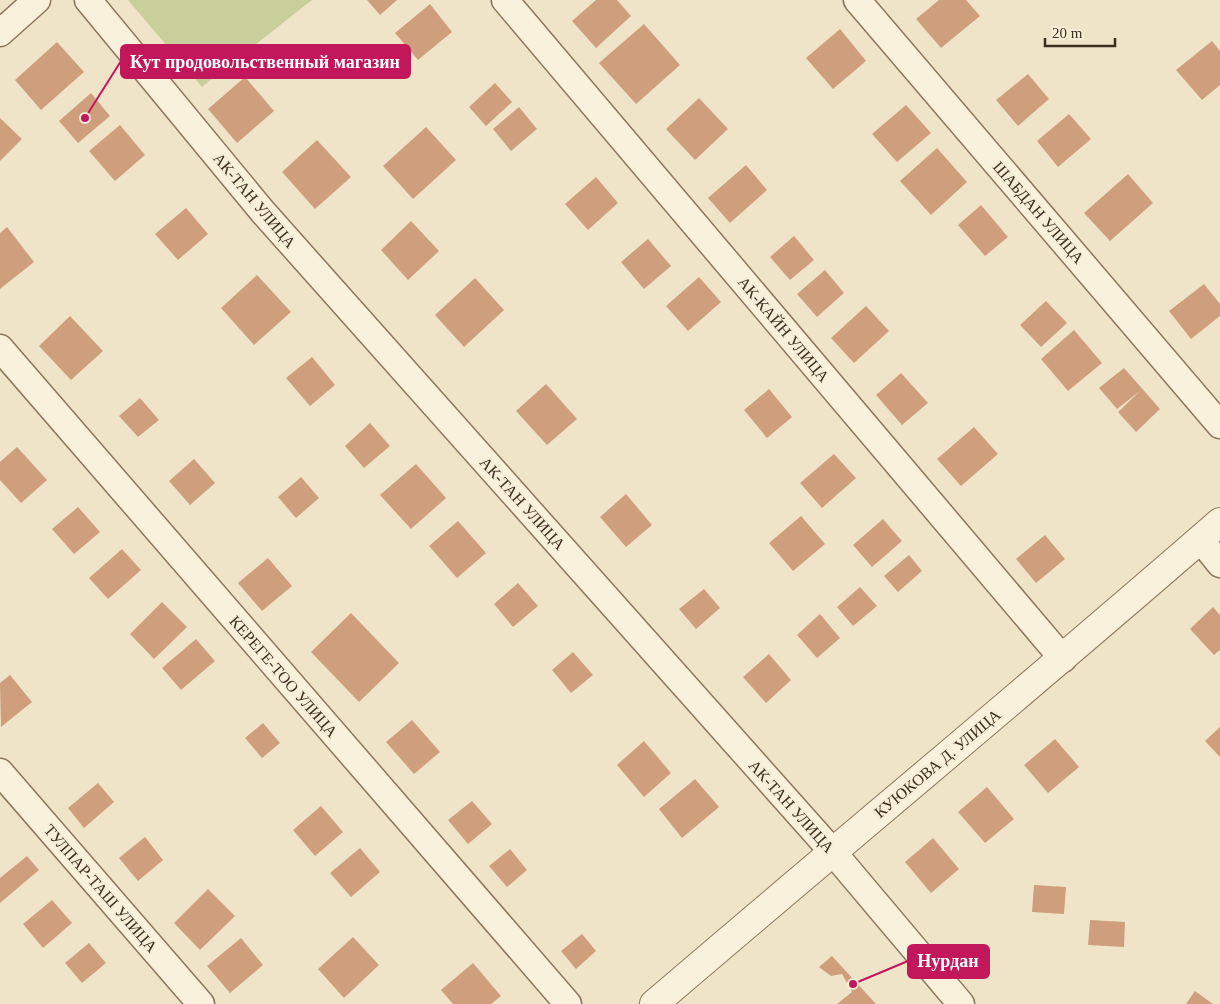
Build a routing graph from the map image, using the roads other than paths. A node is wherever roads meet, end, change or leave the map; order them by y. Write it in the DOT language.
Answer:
graph roads {
  1 [pos="37,0"];
  2 [pos="88,0"];
  3 [pos="505,0"];
  4 [pos="857,0"];
  5 [pos="0,34"];
  6 [pos="0,348"];
  7 [pos="1220,425"];
  8 [pos="1210,531"];
  9 [pos="1220,564"];
  10 [pos="1063,659"];
  11 [pos="0,772"];
  12 [pos="832,851"];
  13 [pos="201,1004"];
  14 [pos="568,1004"];
  15 [pos="654,1004"];
  16 [pos="961,1004"];
  1 -- 5 [label="street"];
  2 -- 12 [label="street, АК-ТАН УЛИЦА"];
  3 -- 10 [label="street, АК-КАЙН УЛИЦА"];
  4 -- 7 [label="street, ШАБДАН УЛИЦА"];
  6 -- 14 [label="street, КЕРЕГЕ-ТОО УЛИЦА"];
  8 -- 9 [label="street"];
  8 -- 10 [label="street, КУЮКОВА Д. УЛИЦА"];
  10 -- 12 [label="street, КУЮКОВА Д. УЛИЦА"];
  11 -- 13 [label="street, ТУЛПАР-ТАШ УЛИЦА"];
  12 -- 15 [label="street, КУЮКОВА Д. УЛИЦА"];
  12 -- 16 [label="street, АК-ТАН УЛИЦА"];
}
